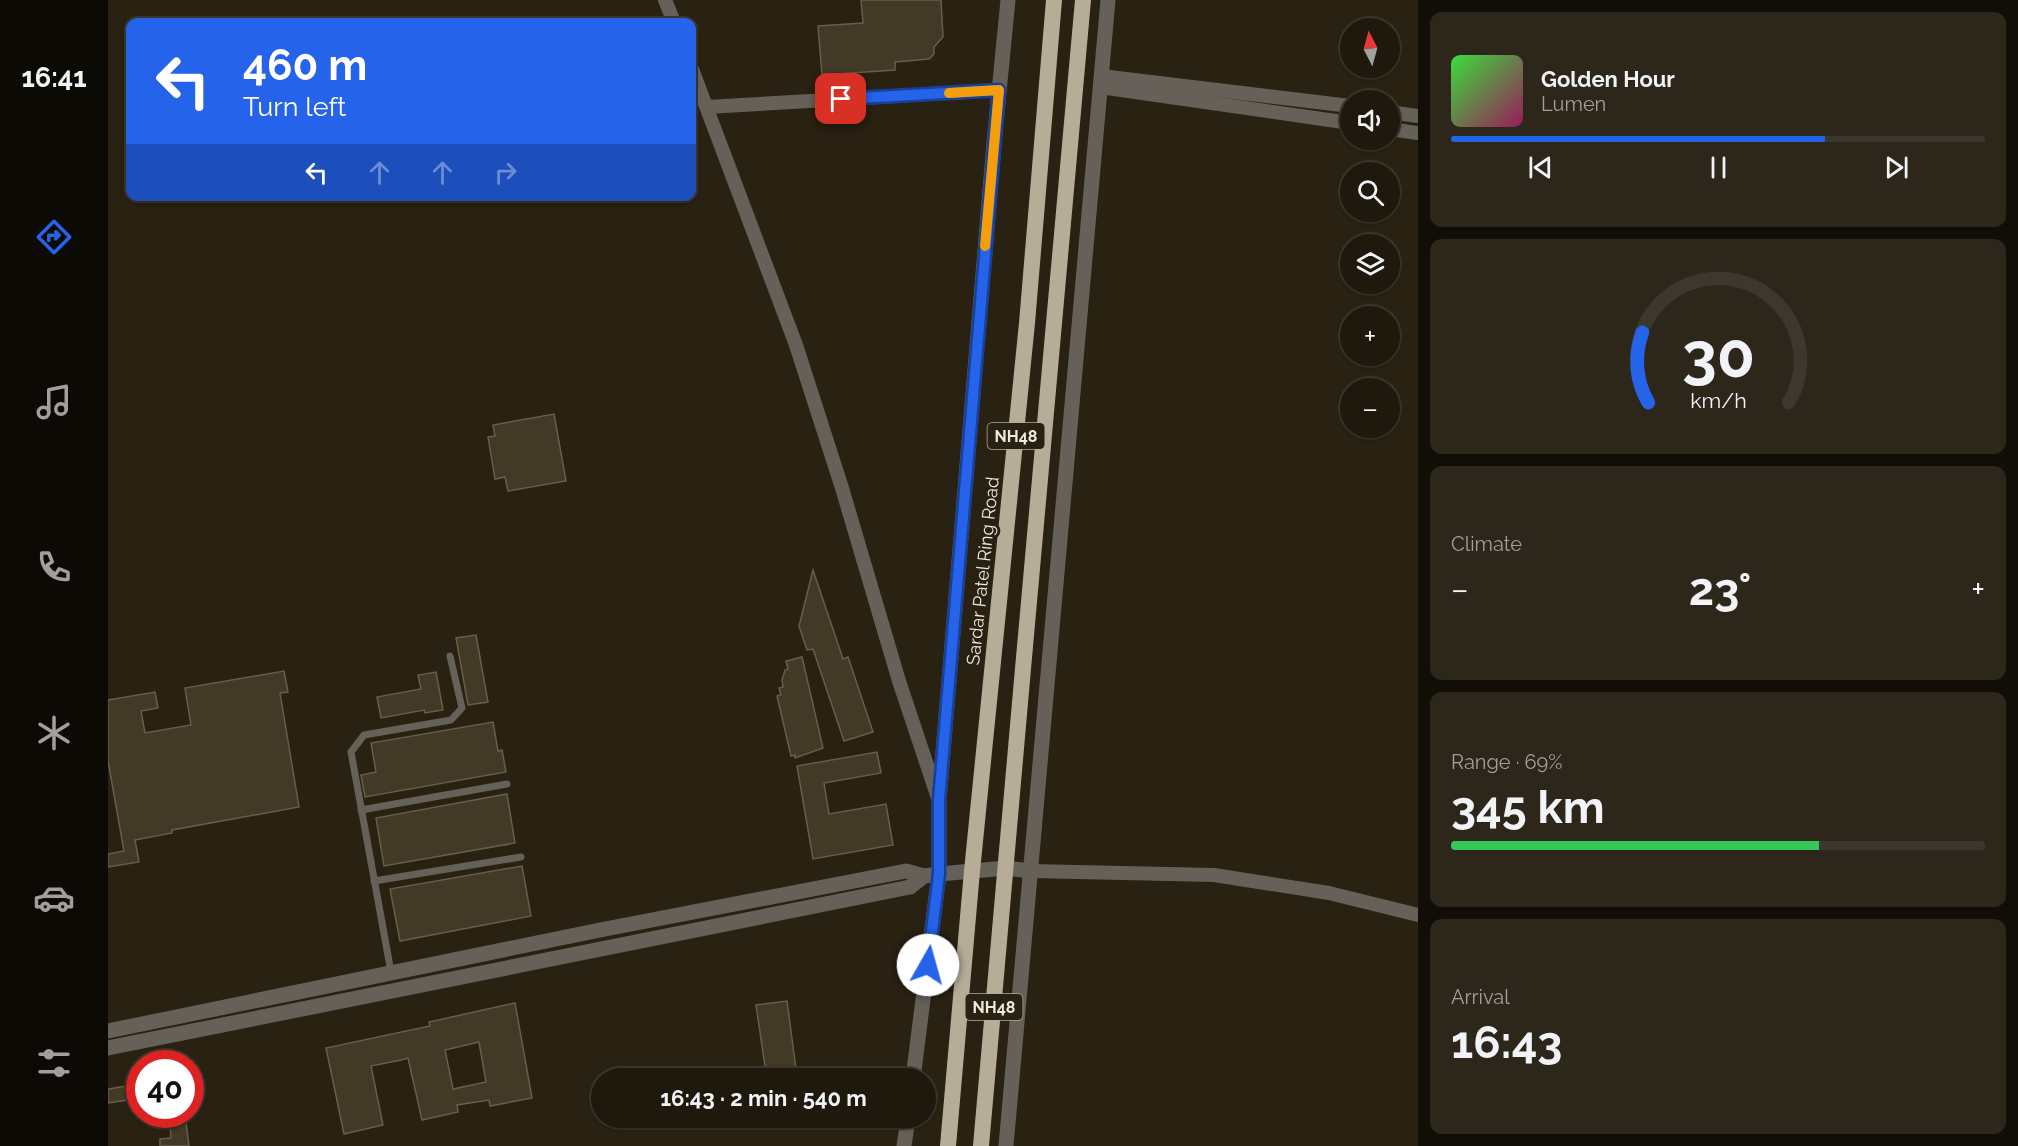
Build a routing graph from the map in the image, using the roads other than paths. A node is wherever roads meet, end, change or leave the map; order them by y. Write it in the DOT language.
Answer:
graph roads {
  1 [pos="665,0"];
  2 [pos="1008,0"];
  3 [pos="1054,0"];
  4 [pos="1083,0"];
  5 [pos="1108,0"];
  6 [pos="672,18"];
  7 [pos="696,79"];
  8 [pos="1101,81"];
  9 [pos="999,90"];
  10 [pos="1340,105"];
  11 [pos="707,108"];
  12 [pos="1400,114"];
  13 [pos="1418,116"];
  14 [pos="1340,121"];
  15 [pos="1400,131"];
  16 [pos="1418,133"];
  17 [pos="1020,392"];
  18 [pos="1046,394"];
  19 [pos="450,656"];
  20 [pos="507,784"];
  21 [pos="939,800"];
  22 [pos="361,810"];
  23 [pos="521,857"];
  24 [pos="1006,868"];
  25 [pos="972,871"];
  26 [pos="1031,871"];
  27 [pos="939,874"];
  28 [pos="924,876"];
  29 [pos="374,881"];
  30 [pos="1418,915"];
  31 [pos="420,966"];
  32 [pos="391,972"];
  33 [pos="424,984"];
  34 [pos="108,1031"];
  35 [pos="108,1048"];
  36 [pos="914,1068"];
  37 [pos="907,1128"];
  38 [pos="904,1146"];
  39 [pos="948,1146"];
  40 [pos="981,1146"];
  41 [pos="1006,1146"];
  1 -- 6 [label="street"];
  2 -- 9 [label="street, Sardar Patel Ring Road"];
  3 -- 17 [label="highway, Sardar Patel Ring Road / NH48"];
  4 -- 18 [label="highway, NH48"];
  5 -- 8 [label="street"];
  7 -- 11 [label="street"];
  8 -- 10 [label="street"];
  8 -- 14 [label="street"];
  8 -- 26 [label="street"];
  9 -- 11 [label="street"];
  9 -- 21 [label="street, Sardar Patel Ring Road"];
  11 -- 21 [label="street"];
  12 -- 13 [label="street"];
  15 -- 16 [label="street"];
  17 -- 18 [label="highway"];
  17 -- 25 [label="highway, Sardar Patel Ring Road / NH48"];
  18 -- 24 [label="highway, NH48"];
  19 -- 22 [label="lane"];
  20 -- 22 [label="lane"];
  21 -- 27 [label="street, Sardar Patel Ring Road"];
  22 -- 29 [label="lane"];
  23 -- 29 [label="lane"];
  24 -- 25 [label="street"];
  24 -- 26 [label="street"];
  24 -- 40 [label="highway, NH48"];
  25 -- 27 [label="street"];
  25 -- 39 [label="highway, Sardar Patel Ring Road / NH48"];
  26 -- 30 [label="street"];
  26 -- 41 [label="street"];
  27 -- 28 [label="street"];
  27 -- 36 [label="street, Sardar Patel Ring Road"];
  28 -- 31 [label="street"];
  28 -- 33 [label="street"];
  29 -- 32 [label="lane"];
  31 -- 32 [label="street"];
  31 -- 33 [label="street"];
  32 -- 34 [label="street"];
  33 -- 35 [label="street"];
  37 -- 38 [label="street"];
}
